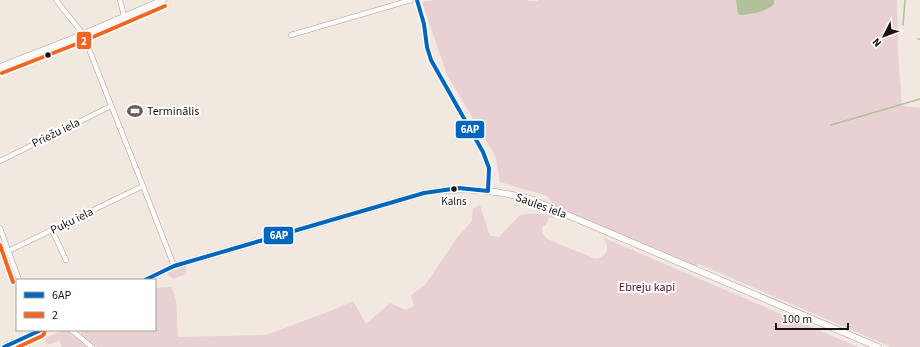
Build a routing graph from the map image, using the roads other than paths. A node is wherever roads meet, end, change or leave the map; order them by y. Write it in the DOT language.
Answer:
graph roads {
  1 [pos="56,0"];
  2 [pos="120,0"];
  3 [pos="163,0"];
  4 [pos="411,0"];
  5 [pos="417,0"];
  6 [pos="124,16"];
  7 [pos="82,34"];
  8 [pos="291,35"];
  9 [pos="0,67"];
  10 [pos="111,106"];
  11 [pos="0,161"];
  12 [pos="143,186"];
  13 [pos="488,191"];
  14 [pos="0,228"];
  15 [pos="52,230"];
  16 [pos="9,251"];
  17 [pos="0,255"];
  18 [pos="66,260"];
  19 [pos="174,266"];
  20 [pos="19,279"];
  21 [pos="147,279"];
  22 [pos="37,331"];
  23 [pos="72,331"];
  24 [pos="23,339"];
  25 [pos="4,347"];
  26 [pos="27,347"];
  27 [pos="92,347"];
  28 [pos="878,347"];
  1 -- 7 [label="street"];
  2 -- 6 [label="street"];
  3 -- 6 [label="street"];
  4 -- 8 [label="street"];
  5 -- 13 [label="street"];
  6 -- 7 [label="street"];
  7 -- 9 [label="street"];
  7 -- 10 [label="street"];
  10 -- 11 [label="street, Priežu iela"];
  10 -- 12 [label="street"];
  12 -- 15 [label="street, Puķu iela"];
  12 -- 19 [label="street"];
  13 -- 19 [label="street, Saules iela"];
  13 -- 28 [label="street, Saules iela"];
  14 -- 16 [label="street"];
  15 -- 16 [label="street, Puķu iela"];
  15 -- 18 [label="street"];
  16 -- 17 [label="street, Puķu iela"];
  16 -- 20 [label="street"];
  19 -- 21 [label="street, Saules iela"];
  22 -- 24 [label="street"];
  23 -- 27 [label="street"];
  24 -- 25 [label="street"];
  24 -- 26 [label="street"];
}
